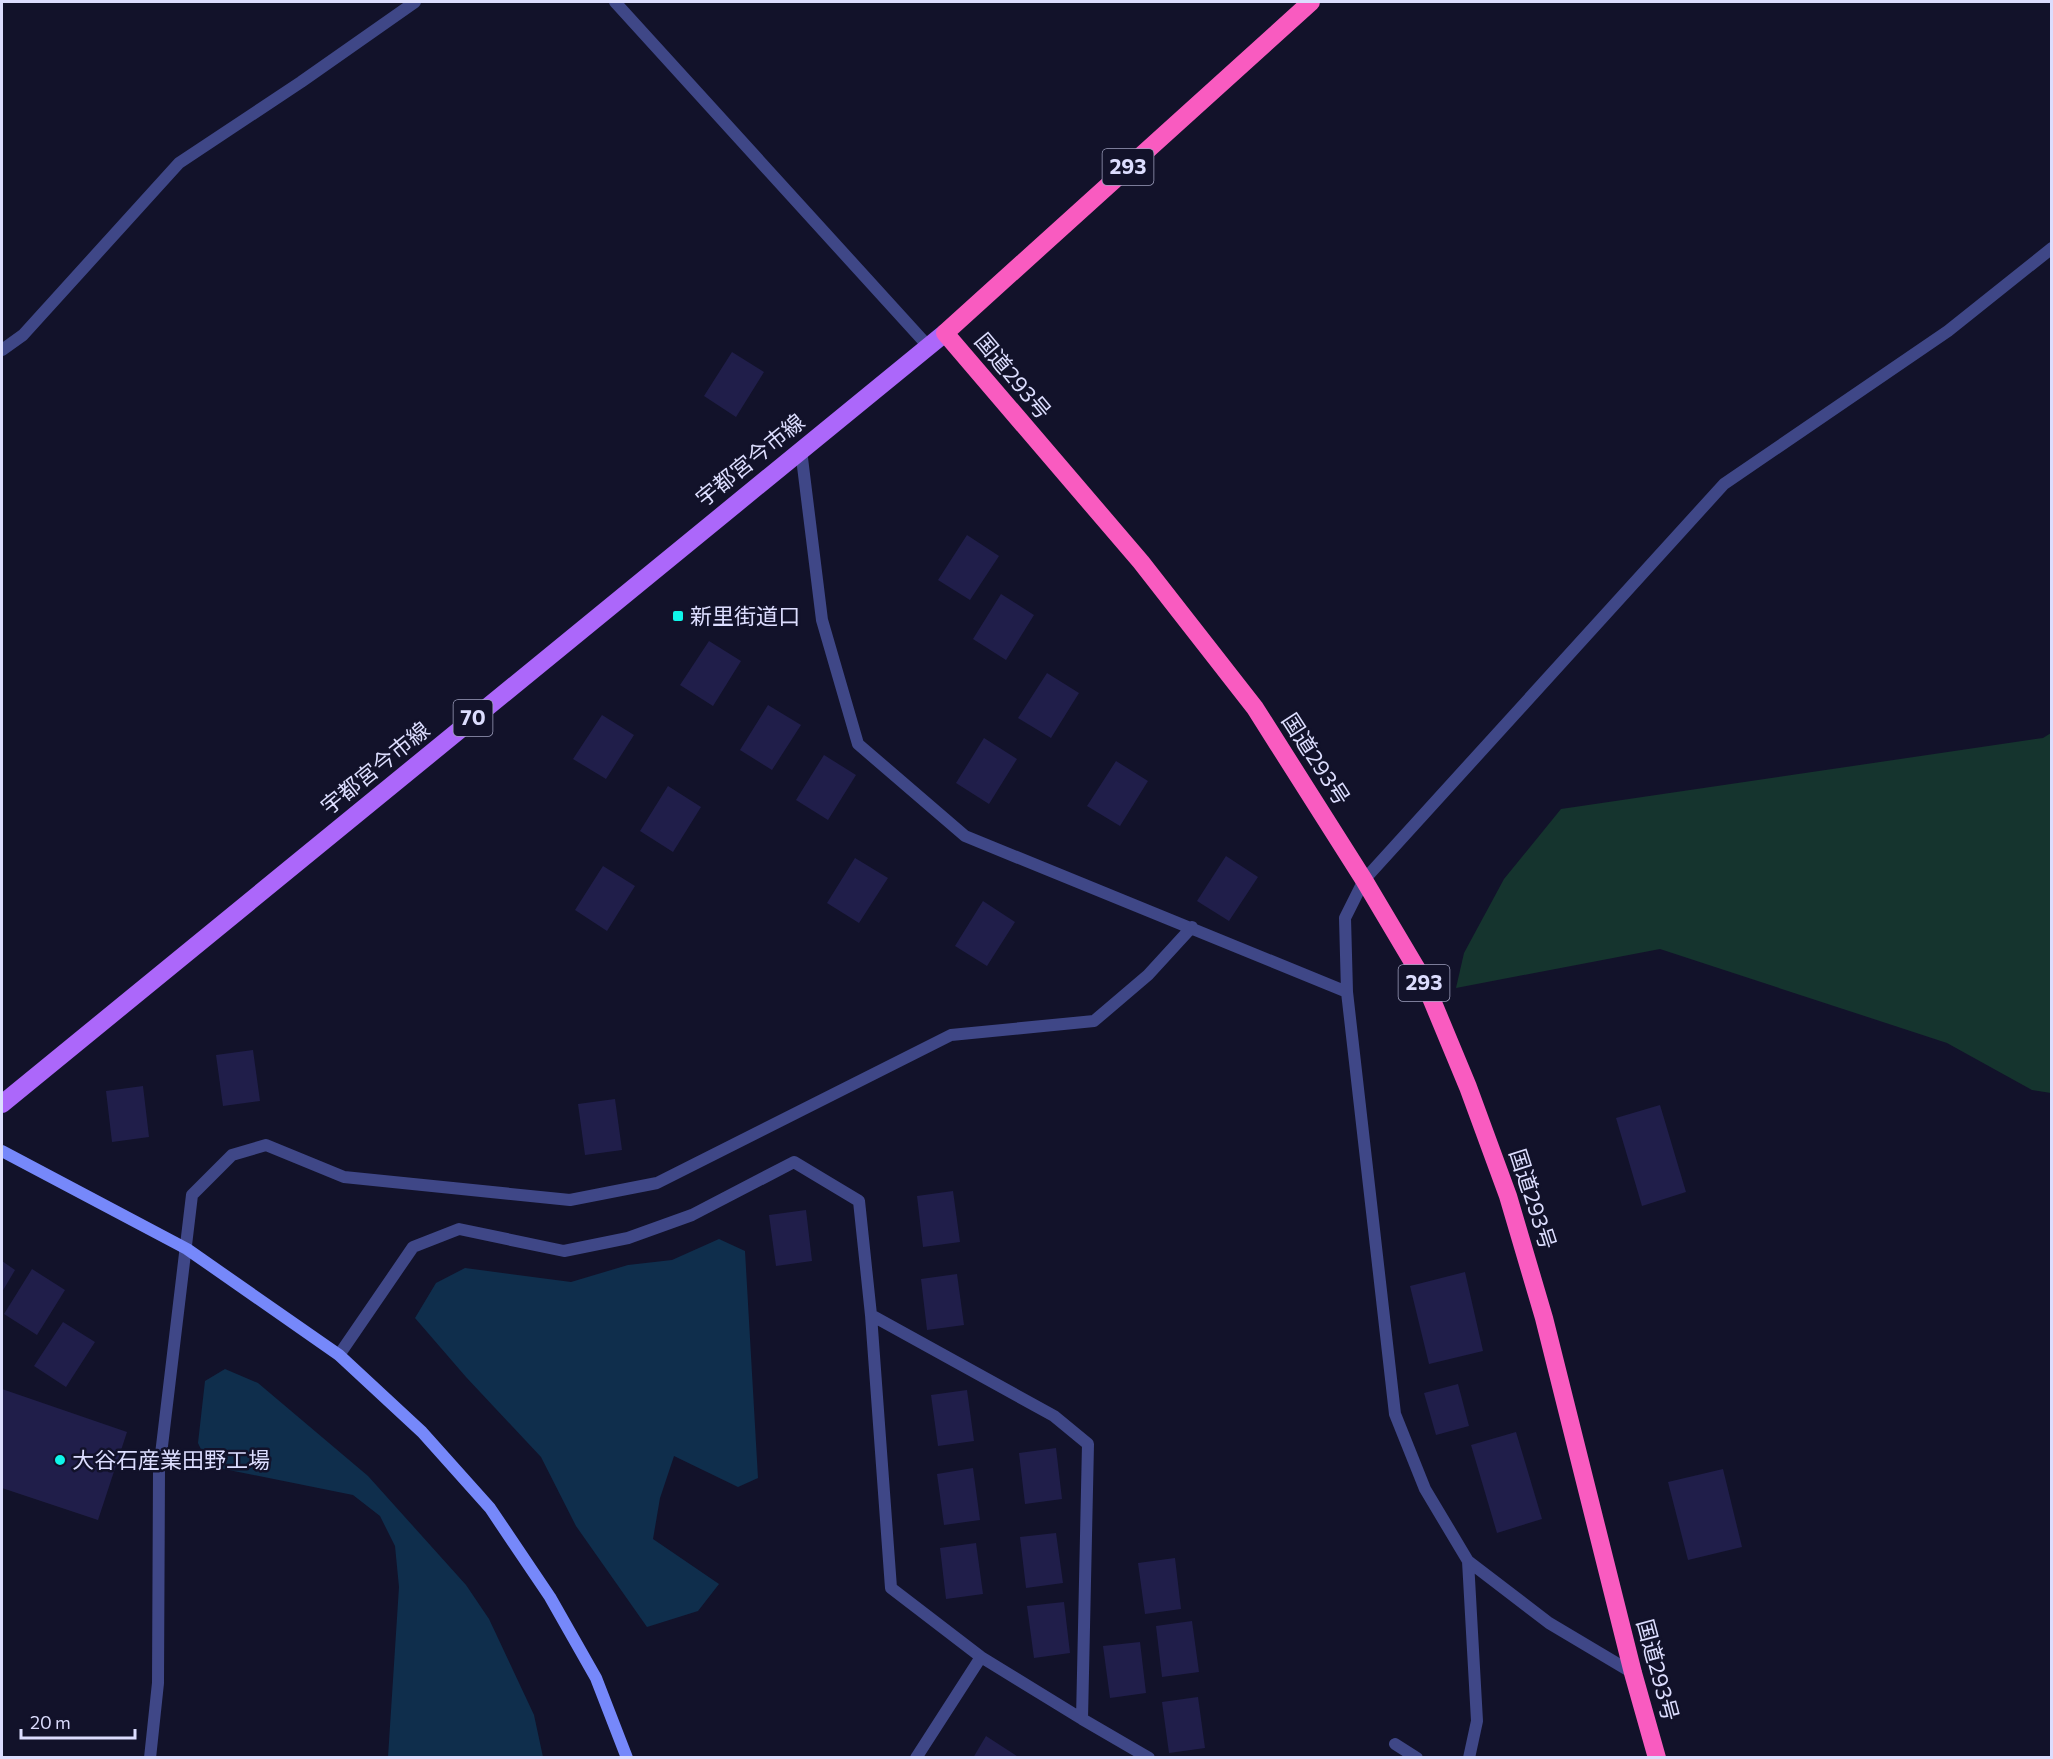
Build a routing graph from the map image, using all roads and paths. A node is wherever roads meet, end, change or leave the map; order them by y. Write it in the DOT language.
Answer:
graph roads {
  1 [pos="415,2"];
  2 [pos="615,2"];
  3 [pos="1311,2"];
  4 [pos="2052,248"];
  5 [pos="945,333"];
  6 [pos="928,346"];
  7 [pos="2,350"];
  8 [pos="801,450"];
  9 [pos="1364,880"];
  10 [pos="1192,927"];
  11 [pos="1347,992"];
  12 [pos="2,1104"];
  13 [pos="2,1151"];
  14 [pos="187,1249"];
  15 [pos="871,1315"];
  16 [pos="339,1355"];
  17 [pos="1468,1561"];
  18 [pos="981,1657"];
  19 [pos="1633,1673"];
  20 [pos="1082,1719"];
  21 [pos="1395,1744"];
  22 [pos="150,1758"];
  23 [pos="627,1758"];
  24 [pos="916,1758"];
  25 [pos="1149,1758"];
  26 [pos="1417,1758"];
  27 [pos="1469,1758"];
  28 [pos="1657,1758"];
  1 -- 7 [label="street"];
  2 -- 6 [label="street"];
  3 -- 5 [label="highway, 国道293号 / 293"];
  4 -- 9 [label="street"];
  5 -- 6 [label="main road, 宇都宮今市線 / 70"];
  5 -- 9 [label="highway, 国道293号 / 293"];
  6 -- 8 [label="main road, 宇都宮今市線 / 70"];
  8 -- 10 [label="street"];
  8 -- 12 [label="main road, 宇都宮今市線 / 70"];
  9 -- 11 [label="street"];
  9 -- 19 [label="highway, 国道293号 / 293"];
  10 -- 11 [label="street"];
  10 -- 14 [label="street"];
  11 -- 17 [label="street"];
  13 -- 14 [label="street"];
  14 -- 16 [label="street"];
  14 -- 22 [label="street"];
  15 -- 16 [label="street"];
  15 -- 18 [label="street"];
  15 -- 20 [label="street"];
  16 -- 23 [label="street"];
  17 -- 19 [label="street"];
  17 -- 27 [label="street"];
  18 -- 20 [label="street"];
  18 -- 24 [label="street"];
  19 -- 28 [label="highway, 国道293号 / 293"];
  20 -- 25 [label="street"];
  21 -- 26 [label="street"];
}
